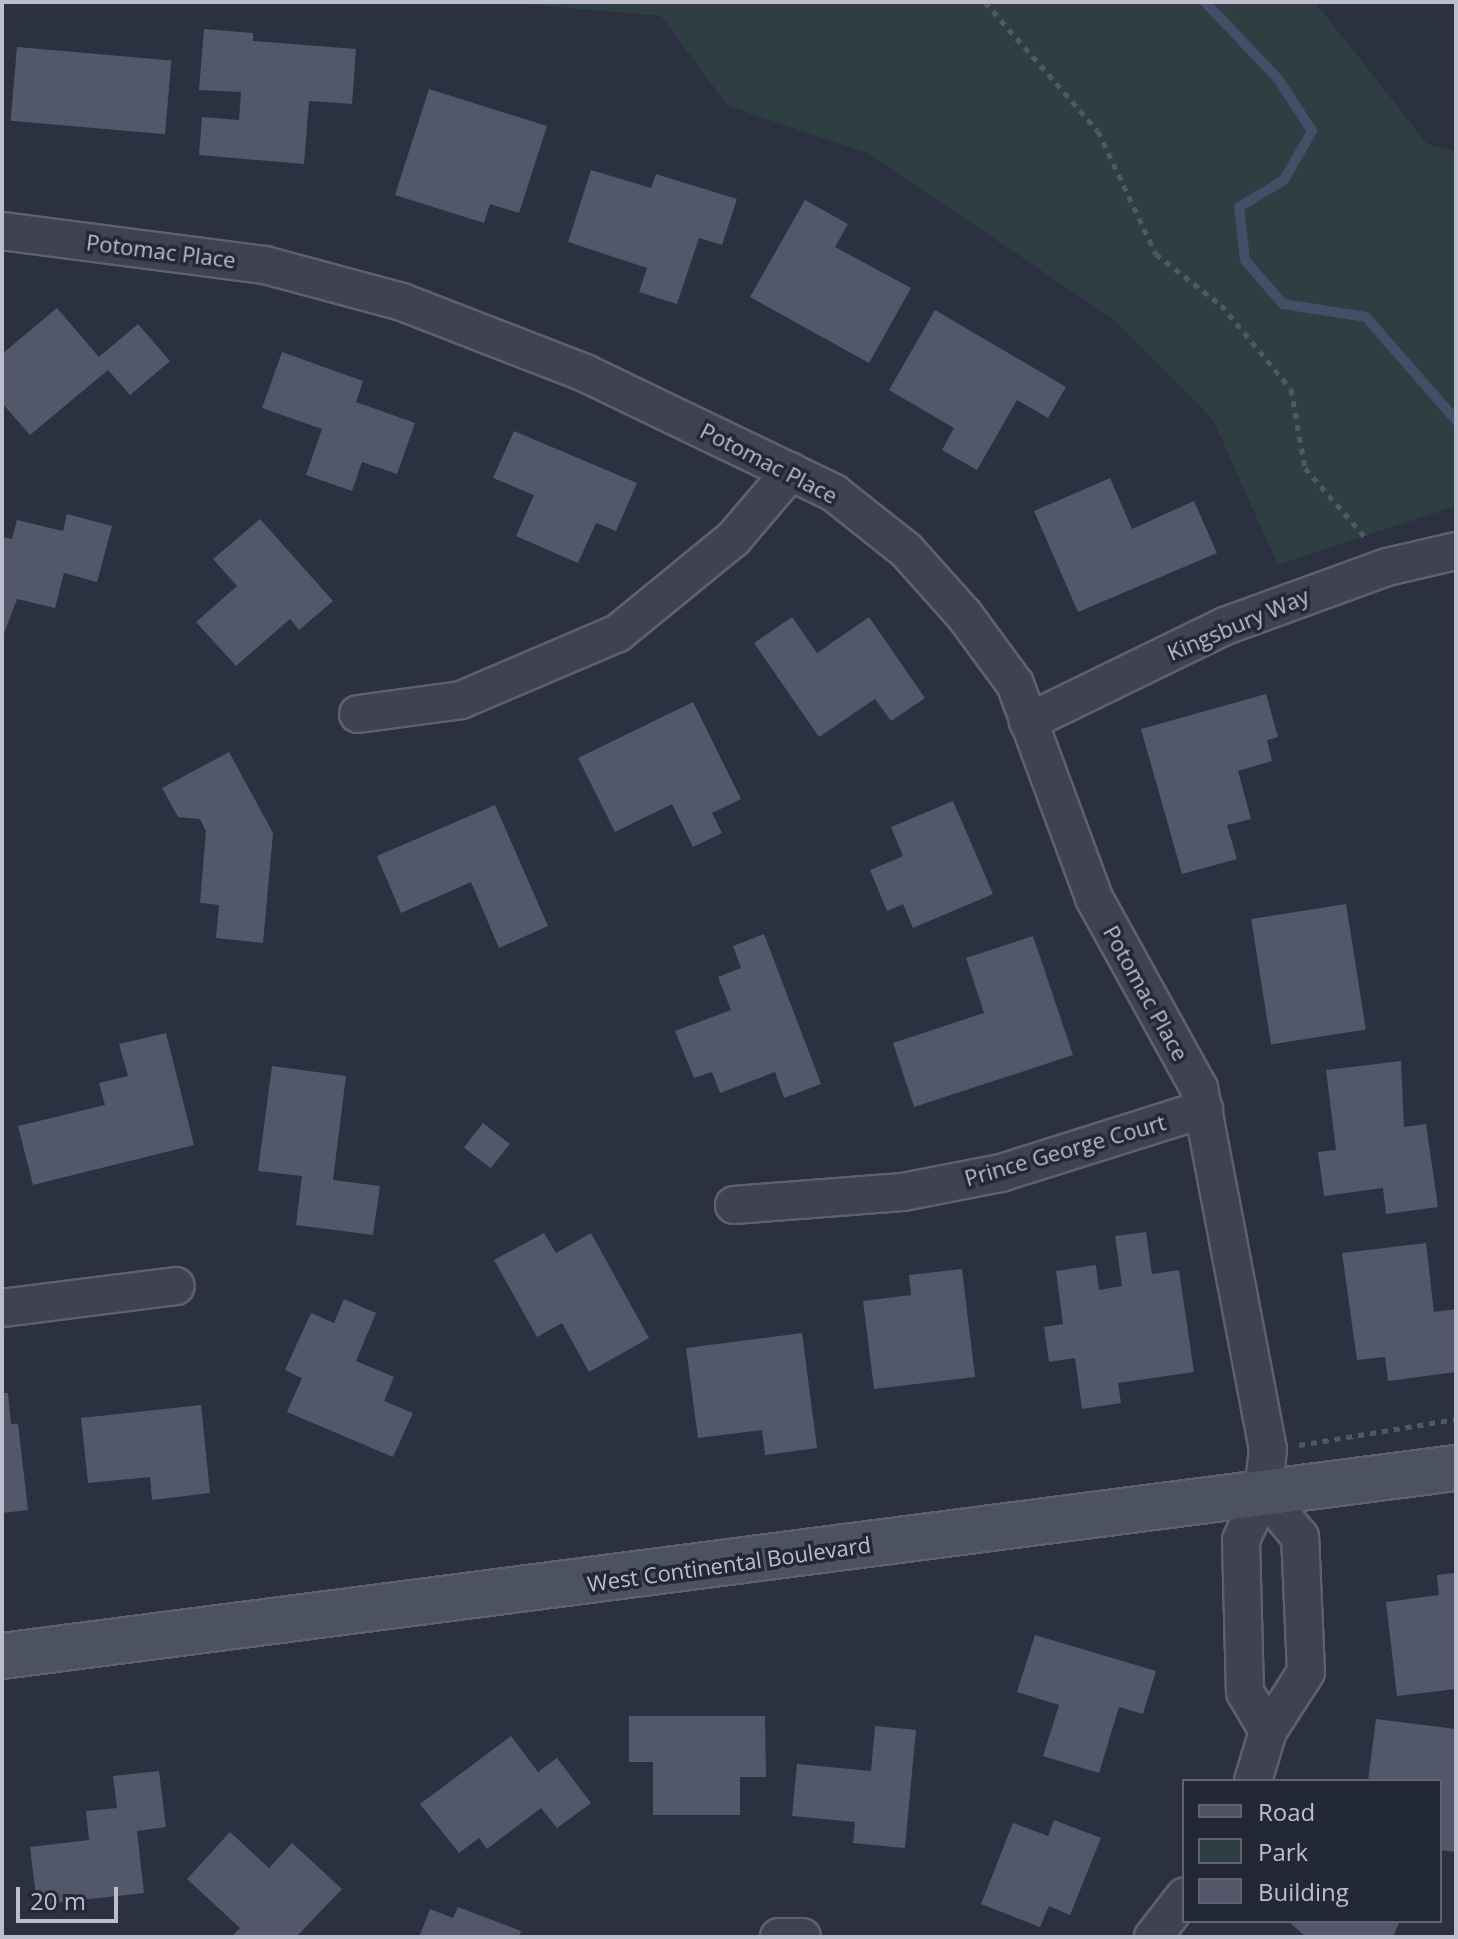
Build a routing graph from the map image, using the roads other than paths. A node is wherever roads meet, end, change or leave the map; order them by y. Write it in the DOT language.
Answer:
graph roads {
  1 [pos="2,231"];
  2 [pos="791,471"];
  3 [pos="1456,551"];
  4 [pos="358,714"];
  5 [pos="1028,722"];
  6 [pos="1204,1109"];
  7 [pos="734,1205"];
  8 [pos="176,1286"];
  9 [pos="2,1308"];
  10 [pos="1456,1468"];
  11 [pos="1263,1493"];
  12 [pos="2,1656"];
  13 [pos="1268,1731"];
  14 [pos="1254,1779"];
  15 [pos="1182,1900"];
  16 [pos="779,1937"];
  17 [pos="802,1937"];
  18 [pos="1153,1937"];
  1 -- 2 [label="street, Potomac Place"];
  2 -- 4 [label="street"];
  2 -- 5 [label="street, Potomac Place"];
  3 -- 5 [label="street, Kingsbury Way"];
  5 -- 6 [label="street, Potomac Place"];
  6 -- 7 [label="street, Prince George Court"];
  6 -- 11 [label="street, Potomac Place"];
  8 -- 9 [label="street"];
  10 -- 11 [label="main road, West Continental Boulevard"];
  11 -- 12 [label="main road, West Continental Boulevard"];
  11 -- 13 [label="street, Potomac Place"];
  11 -- 13 [label="street"];
  13 -- 14 [label="street"];
  15 -- 18 [label="street"];
  16 -- 17 [label="street"];
}
